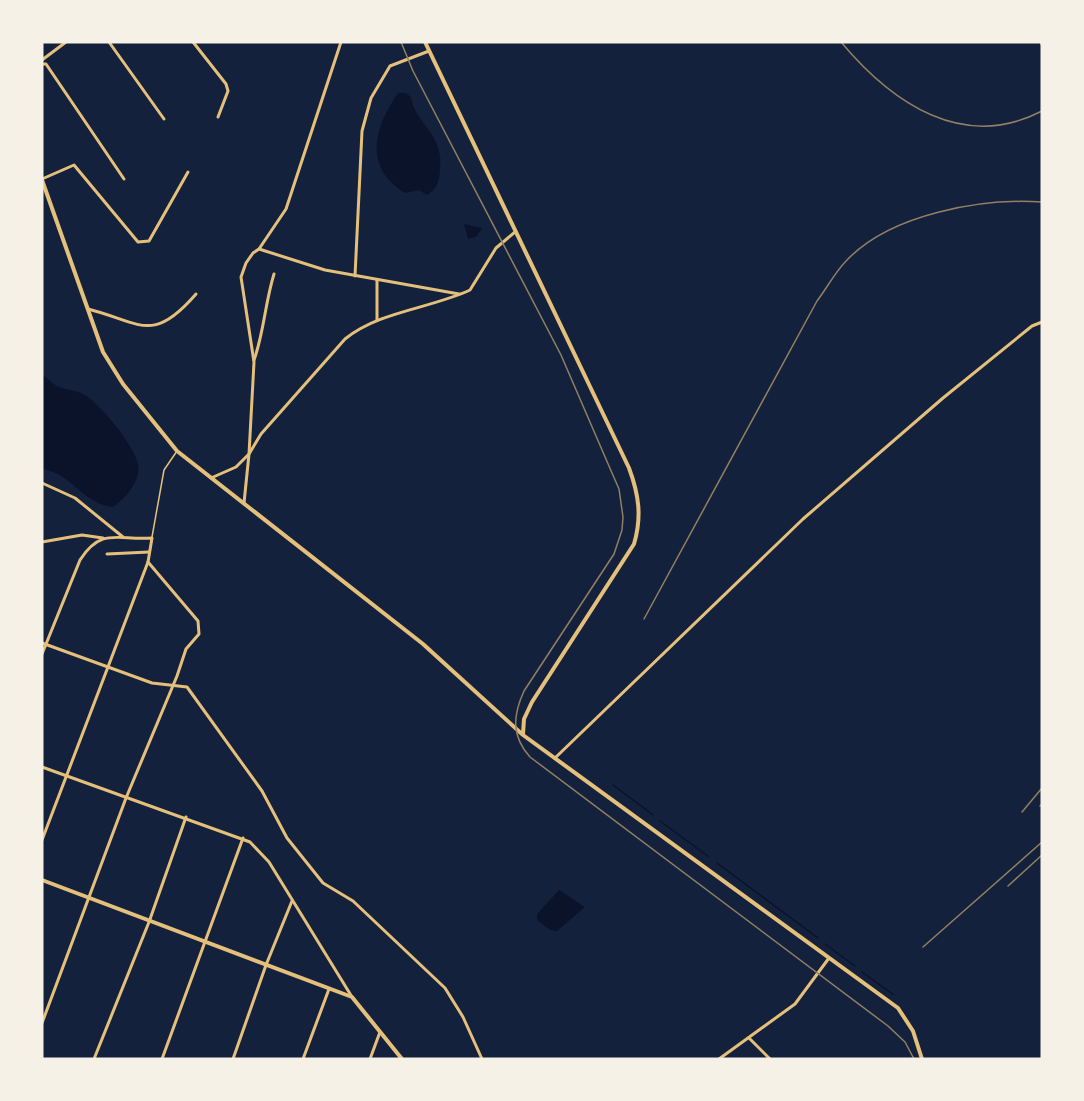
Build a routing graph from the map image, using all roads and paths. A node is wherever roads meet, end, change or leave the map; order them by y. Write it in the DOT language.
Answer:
graph roads {
  1 [pos="66,42"];
  2 [pos="109,42"];
  3 [pos="193,42"];
  4 [pos="341,42"];
  5 [pos="425,42"];
  6 [pos="429,51"];
  7 [pos="42,62"];
  8 [pos="218,117"];
  9 [pos="164,119"];
  10 [pos="188,172"];
  11 [pos="124,179"];
  12 [pos="42,180"];
  13 [pos="515,232"];
  14 [pos="259,249"];
  15 [pos="274,274"];
  16 [pos="355,276"];
  17 [pos="377,280"];
  18 [pos="196,294"];
  19 [pos="460,295"];
  20 [pos="86,308"];
  21 [pos="377,320"];
  22 [pos="1042,322"];
  23 [pos="254,362"];
  24 [pos="177,451"];
  25 [pos="249,454"];
  26 [pos="211,478"];
  27 [pos="42,483"];
  28 [pos="244,506"];
  29 [pos="123,537"];
  30 [pos="105,538"];
  31 [pos="152,538"];
  32 [pos="42,542"];
  33 [pos="149,552"];
  34 [pos="107,554"];
  35 [pos="148,562"];
  36 [pos="44,644"];
  37 [pos="42,654"];
  38 [pos="106,668"];
  39 [pos="173,686"];
  40 [pos="523,735"];
  41 [pos="554,759"];
  42 [pos="42,767"];
  43 [pos="66,776"];
  44 [pos="126,798"];
  45 [pos="186,817"];
  46 [pos="243,838"];
  47 [pos="42,840"];
  48 [pos="42,880"];
  49 [pos="89,899"];
  50 [pos="292,901"];
  51 [pos="149,922"];
  52 [pos="205,943"];
  53 [pos="829,958"];
  54 [pos="266,965"];
  55 [pos="329,989"];
  56 [pos="352,997"];
  57 [pos="42,1023"];
  58 [pos="381,1032"];
  59 [pos="749,1038"];
  60 [pos="94,1059"];
  61 [pos="162,1059"];
  62 [pos="233,1059"];
  63 [pos="303,1059"];
  64 [pos="369,1059"];
  65 [pos="402,1059"];
  66 [pos="482,1059"];
  67 [pos="718,1059"];
  68 [pos="770,1059"];
  69 [pos="922,1059"];
  1 -- 7 [label="street"];
  2 -- 9 [label="street"];
  3 -- 8 [label="street"];
  4 -- 14 [label="street"];
  5 -- 6 [label="street"];
  6 -- 13 [label="street"];
  6 -- 16 [label="street"];
  7 -- 11 [label="street"];
  10 -- 12 [label="street"];
  12 -- 20 [label="street"];
  13 -- 19 [label="street"];
  13 -- 40 [label="street"];
  14 -- 16 [label="street"];
  14 -- 23 [label="street"];
  15 -- 23 [label="street"];
  16 -- 17 [label="street"];
  17 -- 19 [label="street"];
  17 -- 21 [label="street"];
  18 -- 20 [label="street"];
  19 -- 21 [label="street"];
  20 -- 24 [label="street"];
  21 -- 25 [label="street"];
  22 -- 41 [label="street"];
  23 -- 25 [label="street"];
  24 -- 26 [label="street"];
  24 -- 31 [label="lane"];
  25 -- 26 [label="street"];
  25 -- 28 [label="street"];
  26 -- 28 [label="street"];
  27 -- 29 [label="street"];
  28 -- 40 [label="street"];
  29 -- 30 [label="street"];
  29 -- 31 [label="street"];
  30 -- 32 [label="street"];
  30 -- 36 [label="street"];
  31 -- 33 [label="street"];
  33 -- 34 [label="street"];
  33 -- 35 [label="street"];
  35 -- 38 [label="street"];
  35 -- 39 [label="street"];
  36 -- 37 [label="street"];
  36 -- 38 [label="street"];
  38 -- 39 [label="street"];
  38 -- 43 [label="street"];
  39 -- 44 [label="street"];
  39 -- 66 [label="street"];
  40 -- 41 [label="street"];
  41 -- 53 [label="street"];
  42 -- 43 [label="street"];
  43 -- 44 [label="street"];
  43 -- 47 [label="street"];
  44 -- 45 [label="street"];
  44 -- 49 [label="street"];
  45 -- 46 [label="street"];
  45 -- 51 [label="street"];
  46 -- 50 [label="street"];
  46 -- 52 [label="street"];
  48 -- 49 [label="street"];
  49 -- 51 [label="street"];
  49 -- 57 [label="street"];
  50 -- 54 [label="street"];
  50 -- 56 [label="street"];
  51 -- 52 [label="street"];
  51 -- 60 [label="street"];
  52 -- 54 [label="street"];
  52 -- 61 [label="street"];
  53 -- 59 [label="street"];
  53 -- 69 [label="street"];
  54 -- 55 [label="street"];
  54 -- 62 [label="street"];
  55 -- 56 [label="street"];
  55 -- 63 [label="street"];
  56 -- 58 [label="street"];
  58 -- 64 [label="street"];
  58 -- 65 [label="street"];
  59 -- 67 [label="street"];
  59 -- 68 [label="street"];
}
